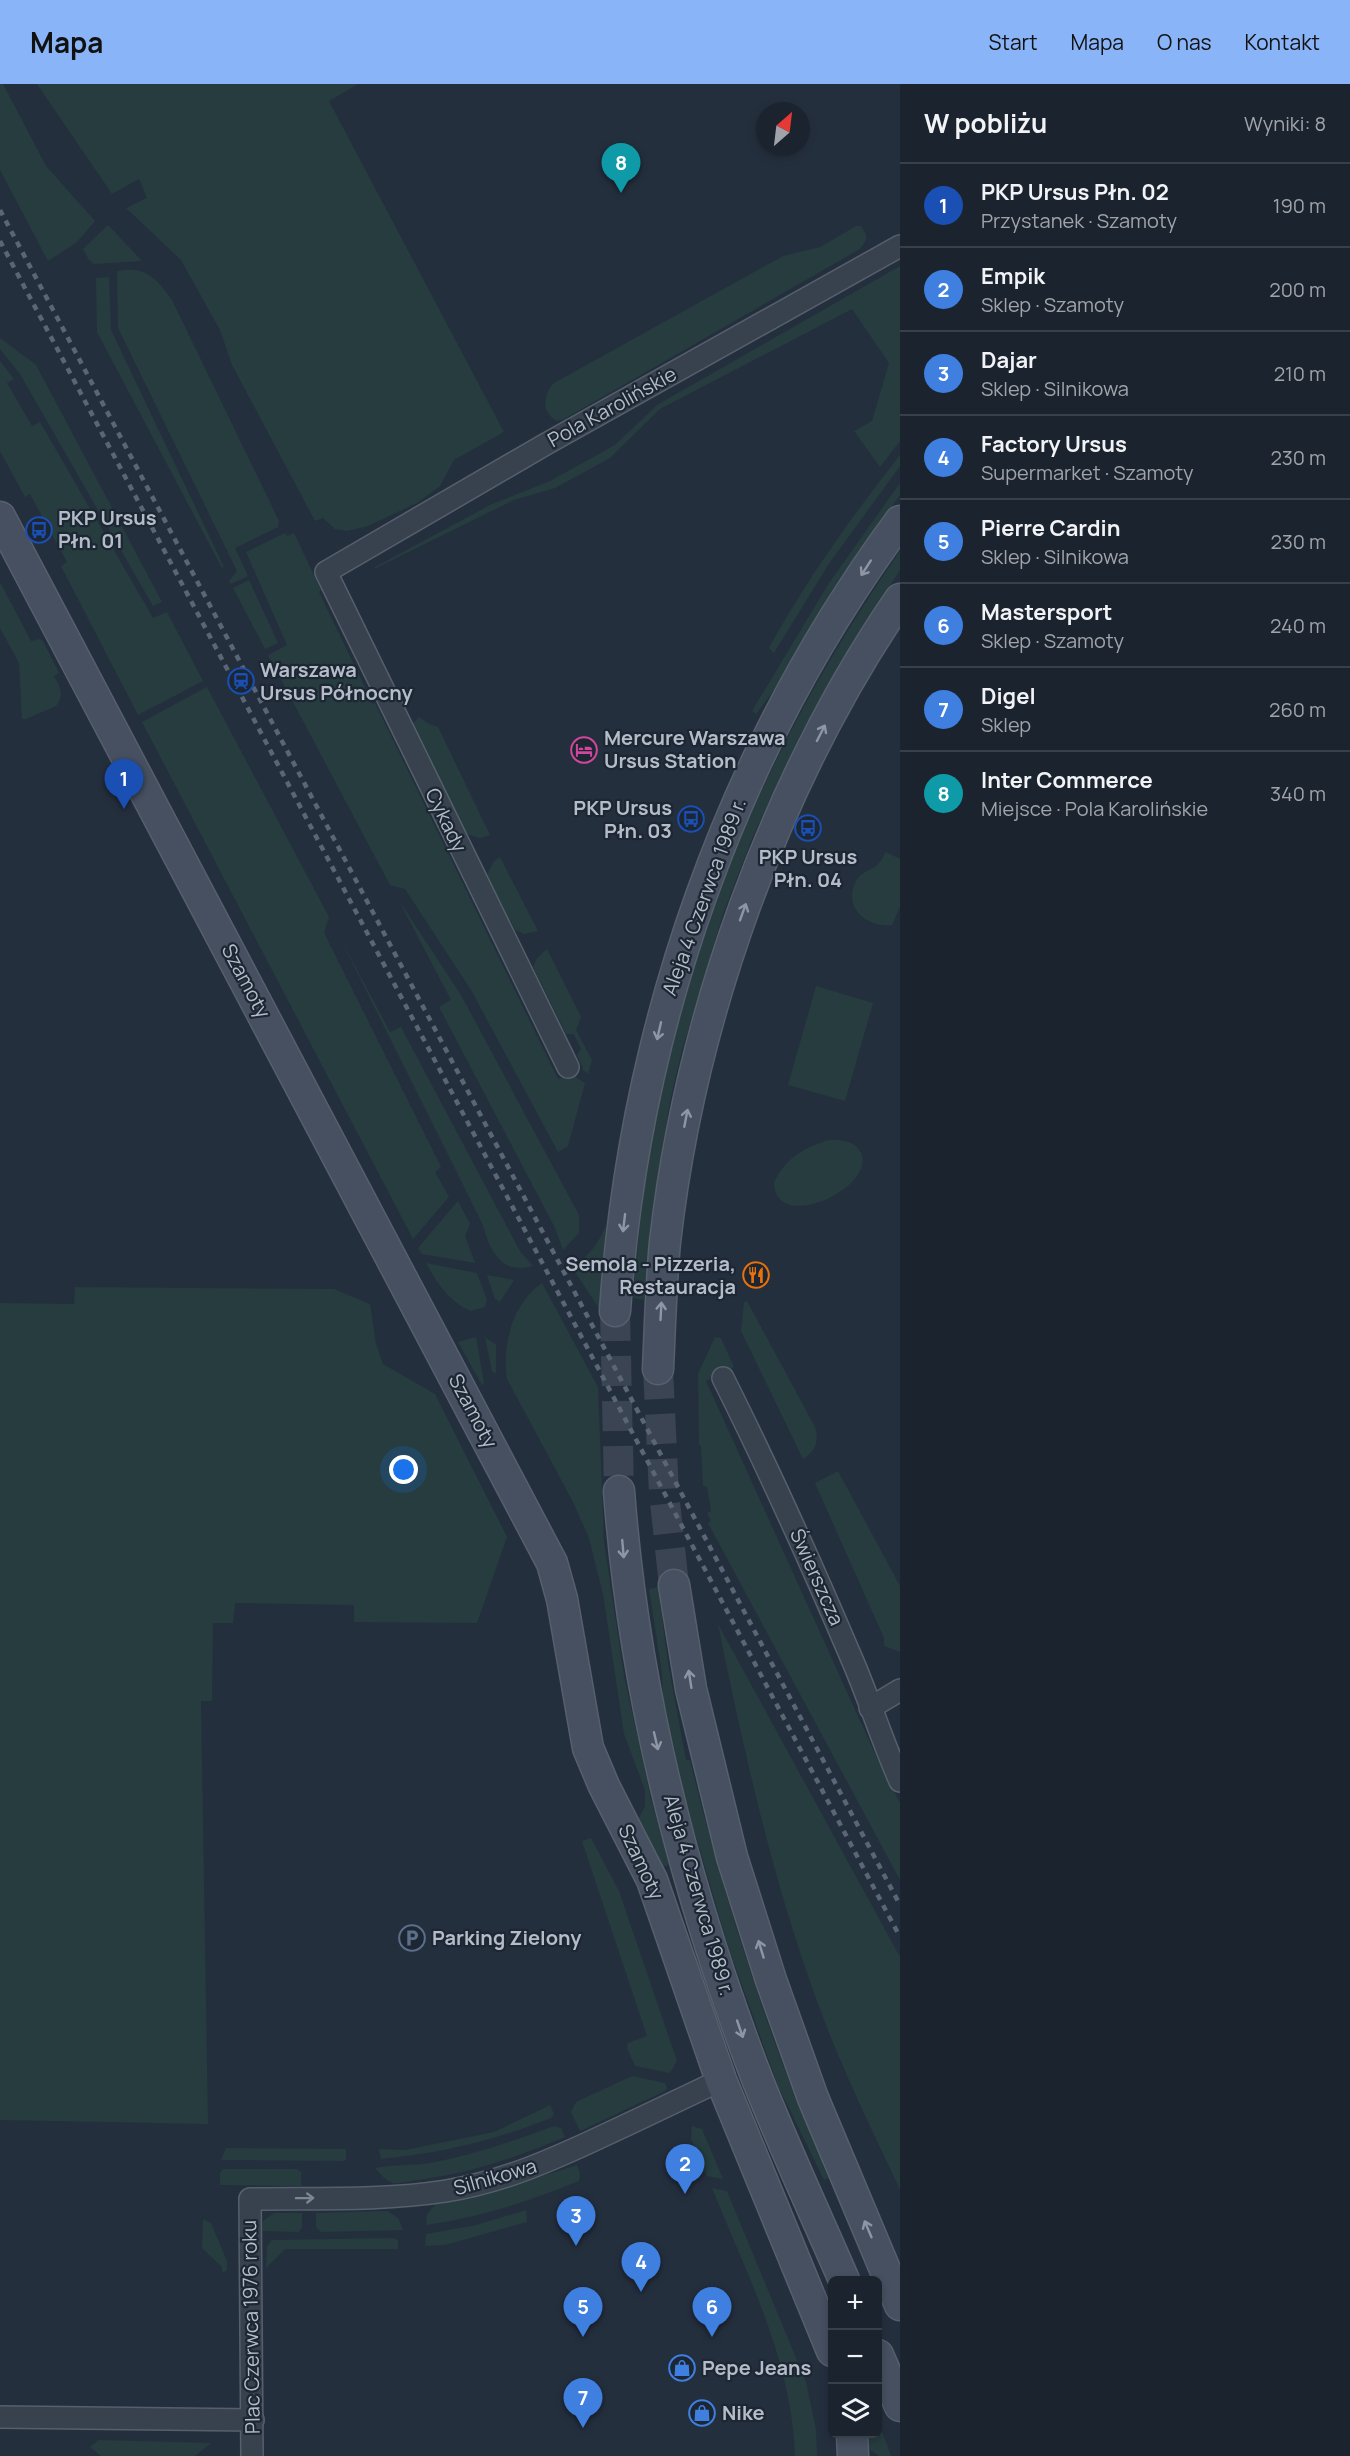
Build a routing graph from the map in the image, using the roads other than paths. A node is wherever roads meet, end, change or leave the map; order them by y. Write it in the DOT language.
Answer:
graph roads {
  1 [pos="900,246"];
  2 [pos="0,517"];
  3 [pos="900,521"];
  4 [pos="326,572"];
  5 [pos="900,599"];
  6 [pos="568,1067"];
  7 [pos="615,1311"];
  8 [pos="658,1369"];
  9 [pos="723,1378"];
  10 [pos="619,1491"];
  11 [pos="674,1585"];
  12 [pos="900,1690"];
  13 [pos="870,1708"];
  14 [pos="900,1781"];
  15 [pos="721,2080"];
  16 [pos="250,2199"];
  17 [pos="842,2276"];
  18 [pos="900,2305"];
  19 [pos="828,2341"];
  20 [pos="882,2364"];
  21 [pos="900,2406"];
  22 [pos="0,2417"];
  23 [pos="253,2420"];
  24 [pos="852,2438"];
  25 [pos="252,2456"];
  26 [pos="853,2456"];
  1 -- 4 [label="street, Pola Karolińskie"];
  2 -- 15 [label="main road, Szamoty"];
  3 -- 7 [label="main road, Aleja 4 Czerwca 1989 r., one-way"];
  4 -- 6 [label="street, Cykady"];
  8 -- 5 [label="main road, one-way"];
  9 -- 13 [label="street, Świerszcza"];
  10 -- 17 [label="main road, Aleja 4 Czerwca 1989 r., one-way"];
  18 -- 11 [label="main road, one-way"];
  12 -- 13 [label="street"];
  13 -- 14 [label="street, Świerszcza"];
  16 -- 15 [label="street, Silnikowa, one-way"];
  15 -- 19 [label="main road, Szamoty"];
  16 -- 23 [label="street, Plac Czerwca 1976 roku"];
  20 -- 21 [label="main road"];
  22 -- 23 [label="street"];
  23 -- 25 [label="street, Plac Czerwca 1976 roku"];
  24 -- 26 [label="main road"];
}
